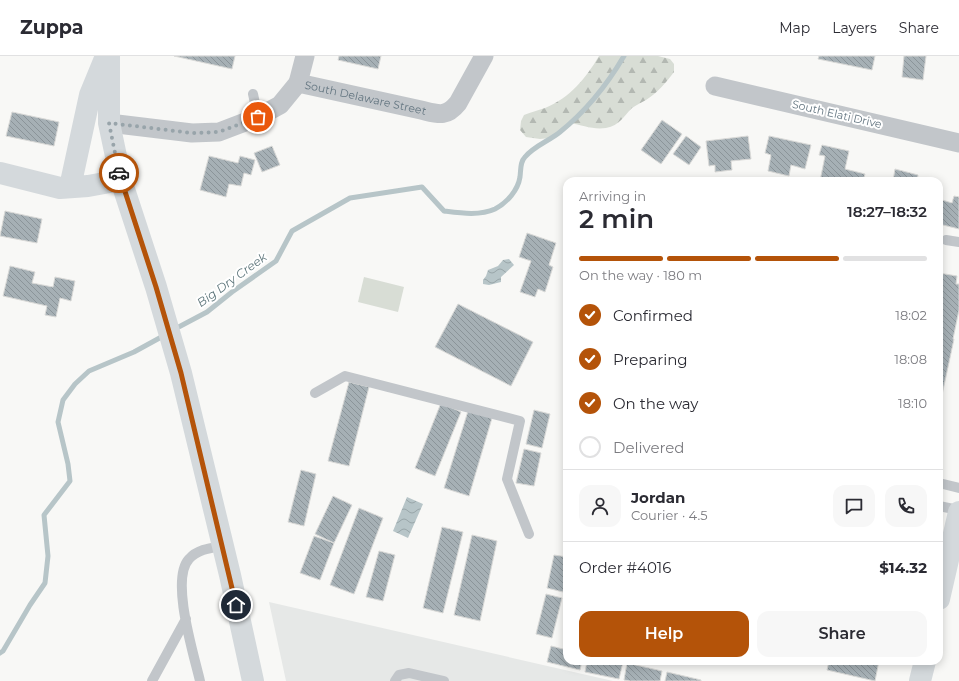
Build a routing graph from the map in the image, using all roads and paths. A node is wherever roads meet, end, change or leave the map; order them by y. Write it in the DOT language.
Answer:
graph roads {
  1 [pos="108,56"];
  2 [pos="305,56"];
  3 [pos="484,56"];
  4 [pos="298,83"];
  5 [pos="715,86"];
  6 [pos="253,94"];
  7 [pos="258,117"];
  8 [pos="109,123"];
  9 [pos="959,143"];
  10 [pos="0,173"];
  11 [pos="121,180"];
  12 [pos="70,187"];
  13 [pos="946,240"];
  14 [pos="959,242"];
  15 [pos="315,393"];
  16 [pos="943,484"];
  17 [pos="959,488"];
  18 [pos="943,507"];
  19 [pos="959,511"];
  20 [pos="529,534"];
  21 [pos="223,546"];
  22 [pos="943,581"];
  23 [pos="186,619"];
  24 [pos="924,665"];
  25 [pos="152,681"];
  26 [pos="200,681"];
  27 [pos="253,681"];
  28 [pos="395,681"];
  29 [pos="444,681"];
  30 [pos="920,681"];
  1 -- 8 [label="street"];
  1 -- 12 [label="street"];
  2 -- 4 [label="street"];
  3 -- 4 [label="street, South Delaware Street"];
  4 -- 7 [label="street, South Delaware Street"];
  5 -- 9 [label="street, South Elati Drive"];
  6 -- 7 [label="lane"];
  7 -- 8 [label="street, South Delaware Street"];
  8 -- 11 [label="street"];
  10 -- 12 [label="street"];
  11 -- 12 [label="street"];
  11 -- 21 [label="street"];
  13 -- 14 [label="lane"];
  15 -- 20 [label="lane"];
  16 -- 17 [label="lane"];
  18 -- 19 [label="lane"];
  19 -- 22 [label="street"];
  21 -- 23 [label="lane"];
  21 -- 27 [label="street"];
  23 -- 25 [label="lane"];
  23 -- 26 [label="lane"];
  24 -- 30 [label="street"];
  28 -- 29 [label="lane"];
}
